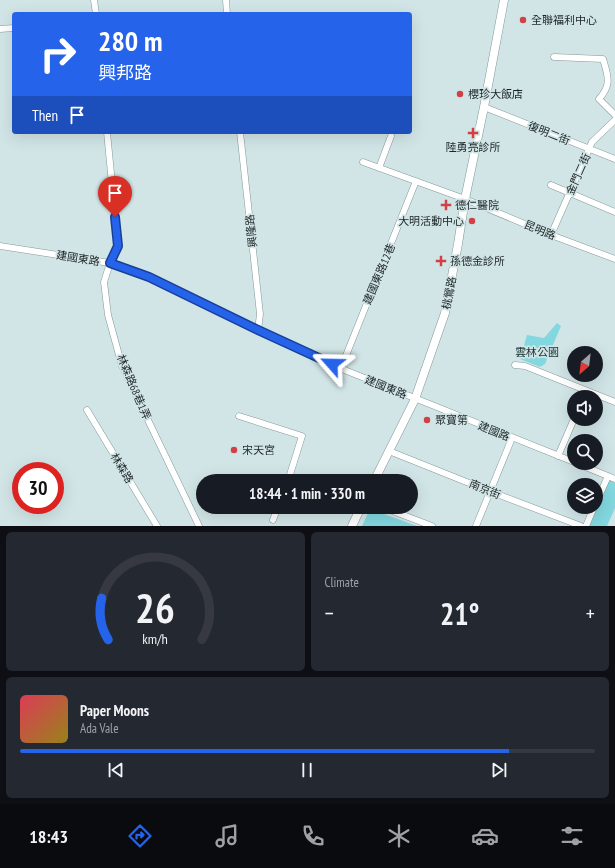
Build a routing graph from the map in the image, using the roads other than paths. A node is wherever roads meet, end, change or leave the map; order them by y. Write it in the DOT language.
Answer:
graph roads {
  1 [pos="94,0"];
  2 [pos="226,0"];
  3 [pos="504,0"];
  4 [pos="96,12"];
  5 [pos="227,12"];
  6 [pos="12,28"];
  7 [pos="0,29"];
  8 [pos="554,57"];
  9 [pos="484,107"];
  10 [pos="615,114"];
  11 [pos="615,120"];
  12 [pos="107,134"];
  13 [pos="240,134"];
  14 [pos="391,136"];
  15 [pos="589,148"];
  16 [pos="615,158"];
  17 [pos="363,162"];
  18 [pos="379,168"];
  19 [pos="416,181"];
  20 [pos="551,186"];
  21 [pos="569,193"];
  22 [pos="465,198"];
  23 [pos="615,212"];
  24 [pos="551,235"];
  25 [pos="0,246"];
  26 [pos="615,259"];
  27 [pos="110,263"];
  28 [pos="258,330"];
  29 [pos="515,365"];
  30 [pos="341,368"];
  31 [pos="577,390"];
  32 [pos="415,399"];
  33 [pos="603,399"];
  34 [pos="615,402"];
  35 [pos="87,410"];
  36 [pos="239,416"];
  37 [pos="571,426"];
  38 [pos="512,438"];
  39 [pos="389,451"];
  40 [pos="558,456"];
  41 [pos="567,460"];
  42 [pos="593,470"];
  43 [pos="290,474"];
  44 [pos="378,474"];
  45 [pos="608,476"];
  46 [pos="615,479"];
  47 [pos="603,487"];
  48 [pos="489,491"];
  49 [pos="275,514"];
  50 [pos="358,514"];
  51 [pos="400,514"];
  52 [pos="591,514"];
  53 [pos="273,520"];
  54 [pos="157,526"];
  55 [pos="199,526"];
  56 [pos="352,526"];
  57 [pos="432,526"];
  58 [pos="476,526"];
  59 [pos="581,526"];
  60 [pos="586,526"];
  1 -- 4 [label="street"];
  2 -- 5 [label="street"];
  3 -- 9 [label="main road, 桃鶯路"];
  6 -- 7 [label="street"];
  8 -- 10 [label="street"];
  9 -- 15 [label="street, 復明二街"];
  9 -- 22 [label="main road, 桃鶯路"];
  11 -- 15 [label="street, 金門二街"];
  12 -- 27 [label="street, 林森路68巷1弄"];
  13 -- 28 [label="street, 興隆路"];
  14 -- 18 [label="street"];
  15 -- 16 [label="street, 復明二街"];
  15 -- 21 [label="street, 金門二街"];
  17 -- 18 [label="street, 昆明路"];
  18 -- 19 [label="street, 昆明路"];
  19 -- 22 [label="street, 昆明路"];
  19 -- 30 [label="street, 建國東路12巷"];
  20 -- 21 [label="street"];
  21 -- 23 [label="street"];
  21 -- 24 [label="street, 金門二街"];
  22 -- 24 [label="street, 昆明路"];
  22 -- 32 [label="main road, 桃鶯路"];
  24 -- 26 [label="street, 昆明路"];
  25 -- 27 [label="street, 建國東路"];
  27 -- 28 [label="street, 建國東路"];
  27 -- 55 [label="street, 林森路68巷1弄"];
  28 -- 30 [label="street, 建國東路"];
  29 -- 31 [label="street"];
  30 -- 32 [label="street, 建國東路"];
  32 -- 38 [label="street, 建國路"];
  32 -- 39 [label="main road, 桃鶯路"];
  33 -- 34 [label="street"];
  35 -- 54 [label="street, 林森路"];
  36 -- 43 [label="street"];
  37 -- 40 [label="street"];
  38 -- 40 [label="street, 建國路"];
  38 -- 48 [label="street"];
  39 -- 44 [label="main road, 桃鶯路"];
  39 -- 48 [label="street, 南京街"];
  40 -- 41 [label="street, 建國路"];
  42 -- 45 [label="street, 建國路"];
  45 -- 46 [label="street, 建國路"];
  45 -- 47 [label="street"];
  48 -- 58 [label="street"];
  48 -- 59 [label="street, 南京街"];
  49 -- 53 [label="street"];
  50 -- 56 [label="main road"];
  51 -- 57 [label="street"];
  52 -- 60 [label="street"];
}
